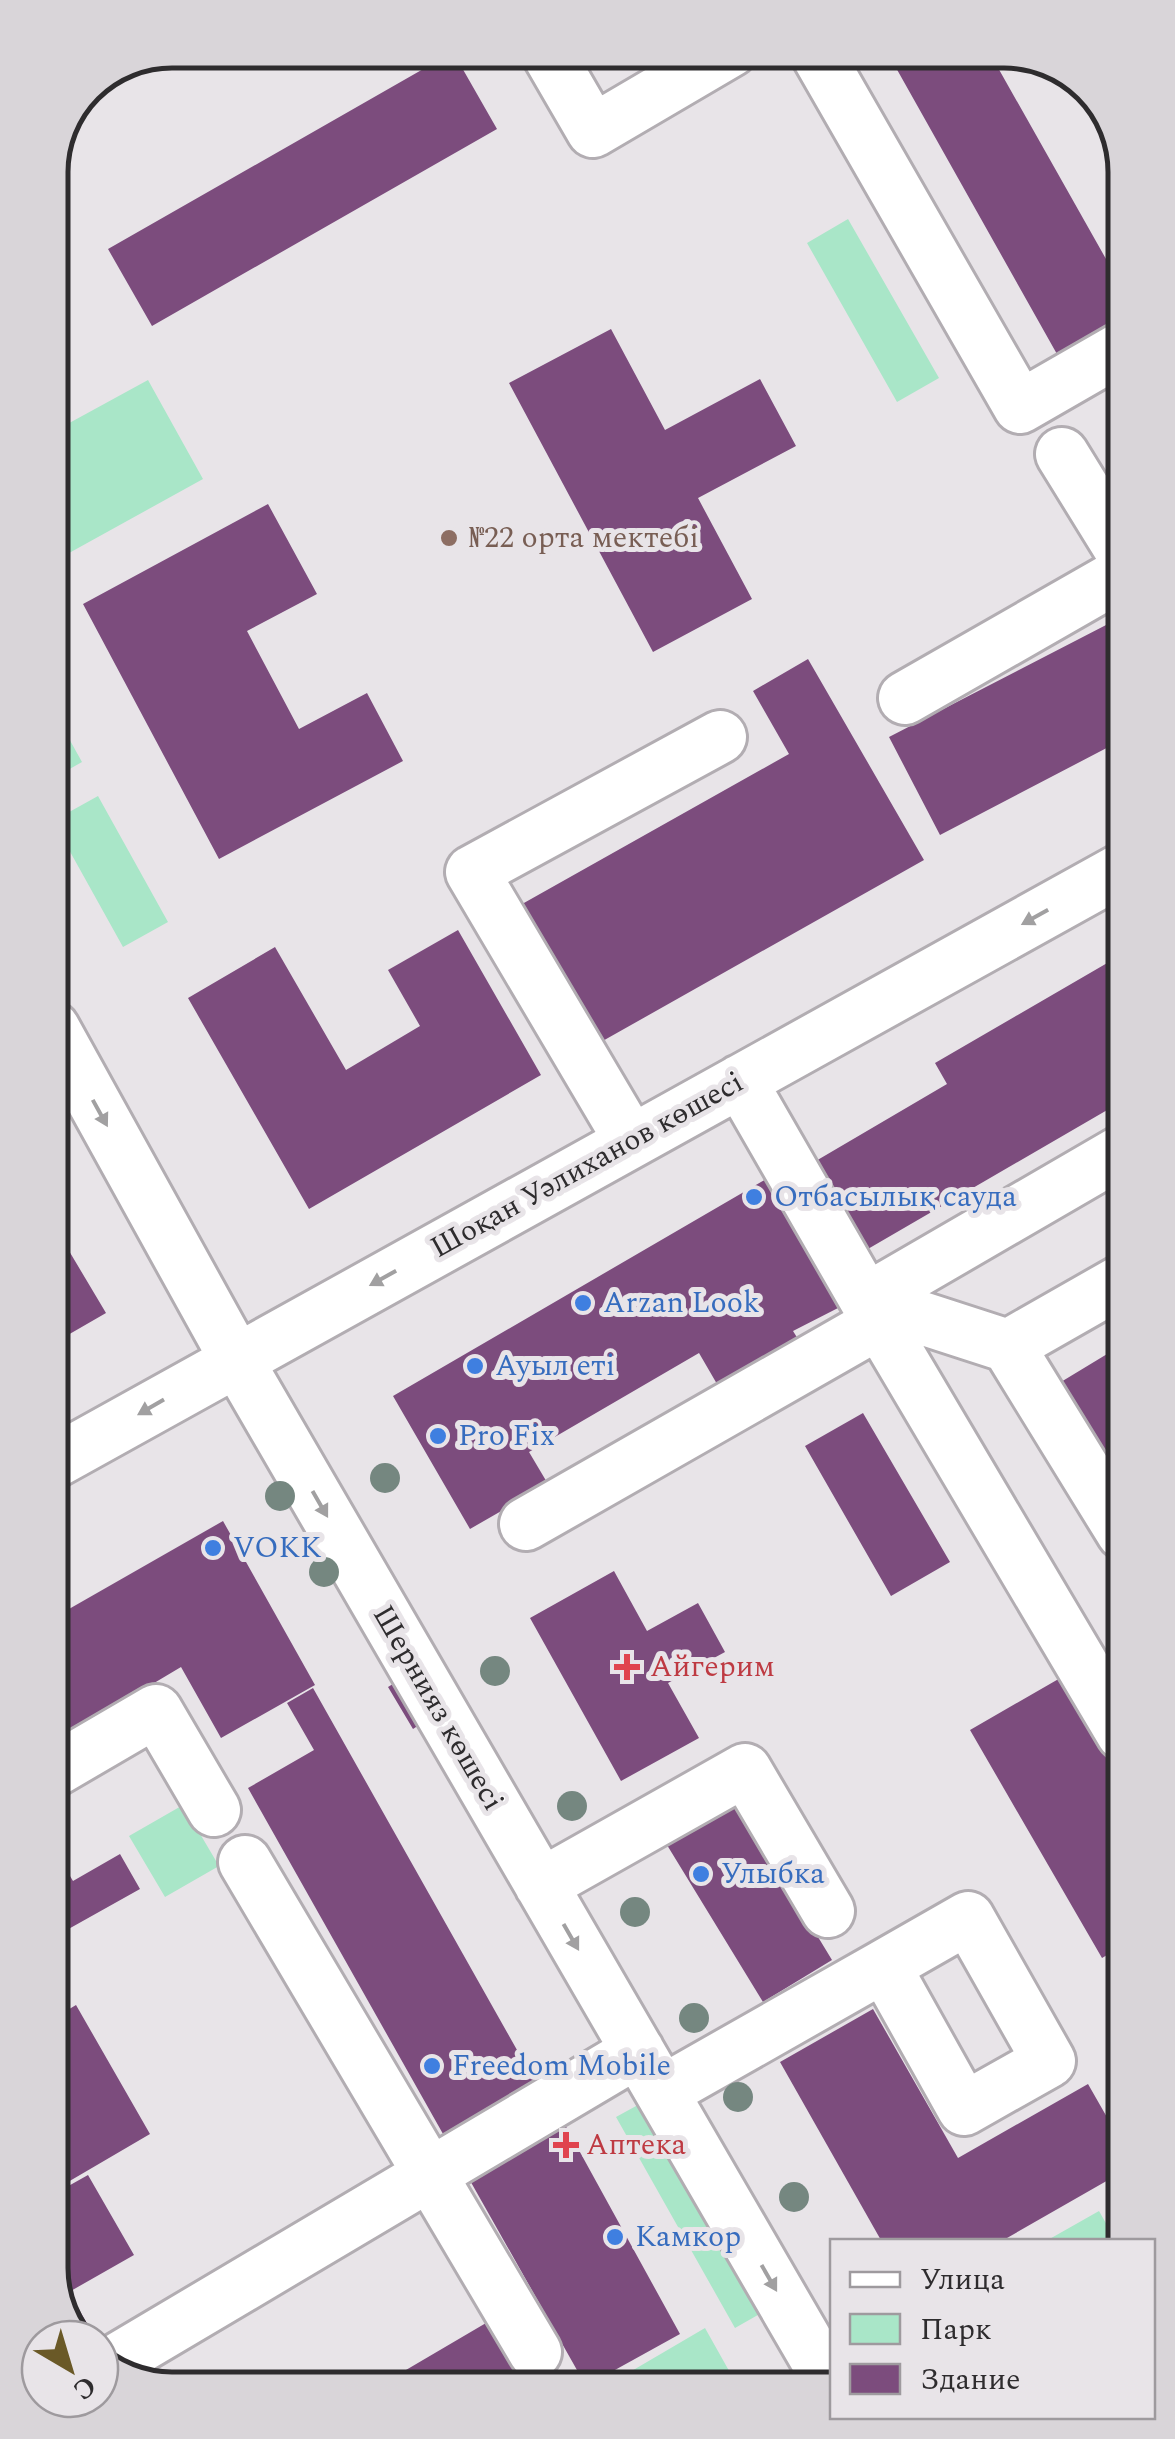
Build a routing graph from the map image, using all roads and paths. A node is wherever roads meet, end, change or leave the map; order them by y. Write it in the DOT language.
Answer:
graph roads {
  1 [pos="556,67"];
  2 [pos="701,68"];
  3 [pos="825,68"];
  4 [pos="1108,356"];
  5 [pos="1062,454"];
  6 [pos="1108,529"];
  7 [pos="1108,582"];
  8 [pos="905,698"];
  9 [pos="720,737"];
  10 [pos="1108,877"];
  11 [pos="68,1054"];
  12 [pos="740,1081"];
  13 [pos="630,1141"];
  14 [pos="1108,1161"];
  15 [pos="1108,1289"];
  16 [pos="873,1311"];
  17 [pos="1008,1346"];
  18 [pos="236,1359"];
  19 [pos="67,1454"];
  20 [pos="1107,1475"];
  21 [pos="526,1524"];
  22 [pos="1108,1709"];
  23 [pos="67,1763"];
  24 [pos="214,1810"];
  25 [pos="244,1862"];
  26 [pos="541,1885"];
  27 [pos="828,1912"];
  28 [pos="884,1966"];
  29 [pos="650,2072"];
  30 [pos="428,2172"];
  31 [pos="535,2352"];
  32 [pos="120,2357"];
  33 [pos="823,2372"];
  1 -- 2 [label="street"];
  3 -- 4 [label="street"];
  5 -- 6 [label="street"];
  7 -- 8 [label="street"];
  9 -- 13 [label="street"];
  10 -- 12 [label="street, Шоқан Уәлиханов көшесі, one-way"];
  11 -- 18 [label="street, Шернияз көшесі, one-way"];
  12 -- 13 [label="street, Шоқан Уәлиханов көшесі"];
  12 -- 16 [label="street"];
  13 -- 18 [label="street, Шоқан Уәлиханов көшесі, one-way"];
  14 -- 16 [label="street"];
  15 -- 17 [label="street"];
  16 -- 17 [label="street"];
  16 -- 21 [label="street"];
  16 -- 22 [label="street"];
  17 -- 20 [label="street"];
  18 -- 19 [label="street, Шоқан Уәлиханов көшесі, one-way"];
  18 -- 26 [label="street, Шернияз көшесі, one-way"];
  23 -- 24 [label="street"];
  25 -- 30 [label="street"];
  26 -- 27 [label="street"];
  26 -- 29 [label="street, Шернияз көшесі, one-way"];
  28 -- 29 [label="street"];
  29 -- 30 [label="street"];
  29 -- 33 [label="street, Шернияз көшесі, one-way"];
  30 -- 31 [label="street"];
  30 -- 32 [label="street"];
}
